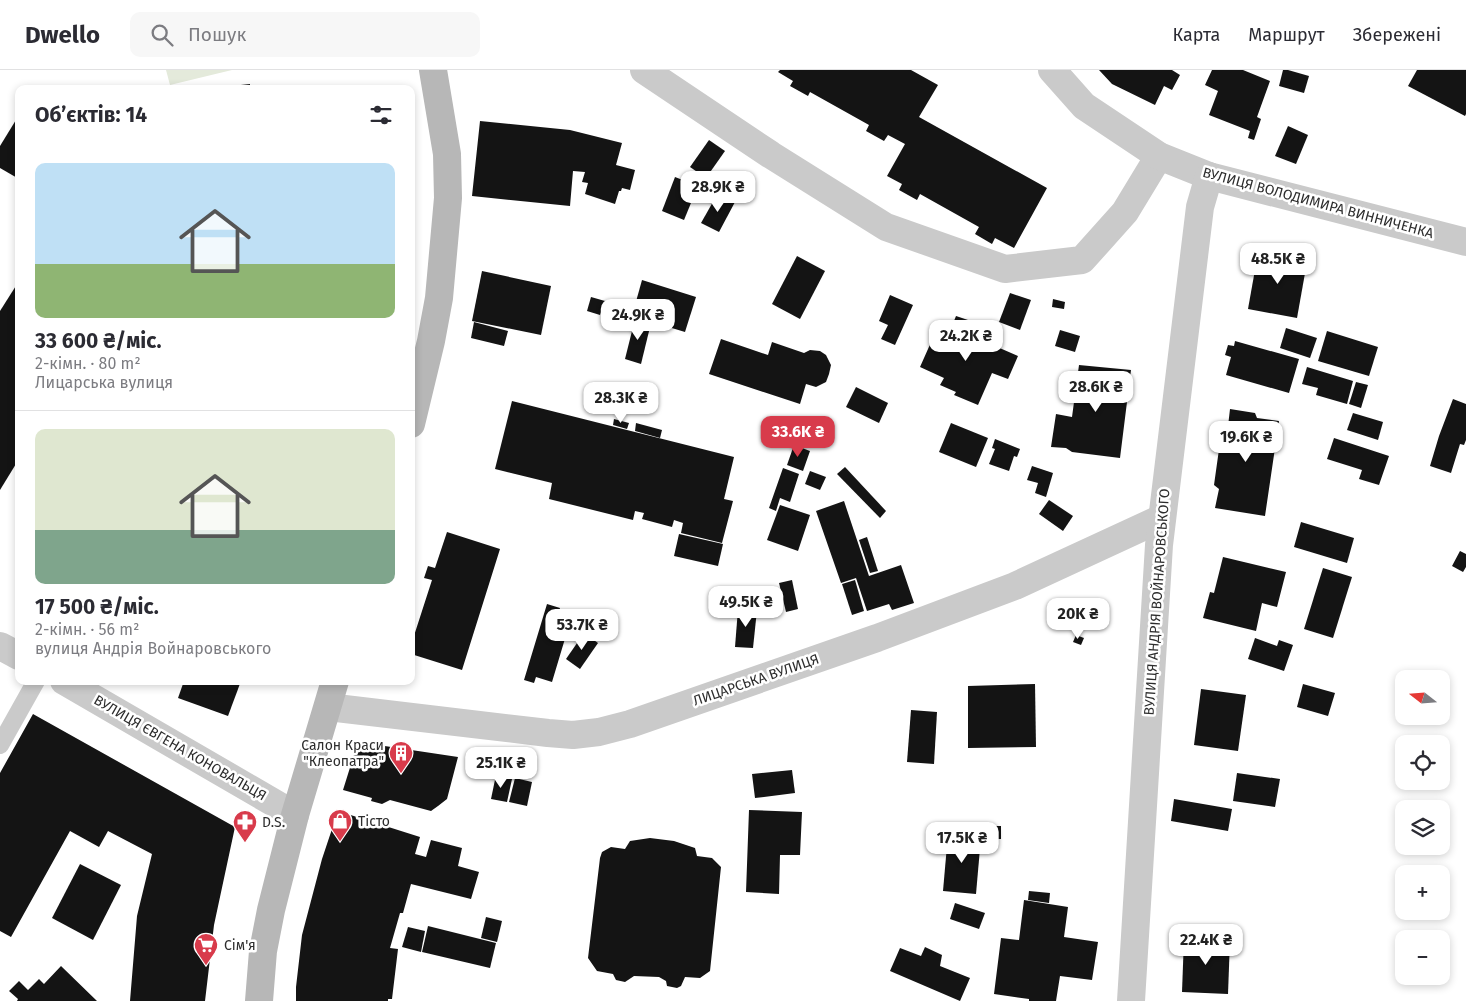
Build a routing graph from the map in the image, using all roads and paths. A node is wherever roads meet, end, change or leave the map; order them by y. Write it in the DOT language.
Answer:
graph roads {
  1 [pos="433,70"];
  2 [pos="644,70"];
  3 [pos="1052,70"];
  4 [pos="1159,156"];
  5 [pos="1209,176"];
  6 [pos="1466,242"];
  7 [pos="415,407"];
  8 [pos="1162,518"];
  9 [pos="0,646"];
  10 [pos="15,654"];
  11 [pos="34,685"];
  12 [pos="71,685"];
  13 [pos="334,685"];
  14 [pos="328,707"];
  15 [pos="0,745"];
  16 [pos="295,815"];
  17 [pos="259,1001"];
  18 [pos="1131,1001"];
  1 -- 7 [label="main road"];
  2 -- 4 [label="street"];
  3 -- 4 [label="street, ВУЛИЦЯ ВОЛОДИМИРА ВИННИЧЕНКА"];
  4 -- 5 [label="street, ВУЛИЦЯ ВОЛОДИМИРА ВИННИЧЕНКА"];
  5 -- 6 [label="street, ВУЛИЦЯ ВОЛОДИМИРА ВИННИЧЕНКА"];
  5 -- 8 [label="street, ВУЛИЦЯ АНДРІЯ ВОЙНАРОВСЬКОГО"];
  8 -- 14 [label="street, ЛИЦАРСЬКА ВУЛИЦЯ"];
  8 -- 18 [label="street, ВУЛИЦЯ АНДРІЯ ВОЙНАРОВСЬКОГО"];
  9 -- 10 [label="street"];
  11 -- 15 [label="lane"];
  12 -- 16 [label="street, ВУЛИЦЯ ЄВГЕНА КОНОВАЛЬЦЯ"];
  13 -- 14 [label="main road"];
  14 -- 16 [label="main road"];
  16 -- 17 [label="main road"];
}
